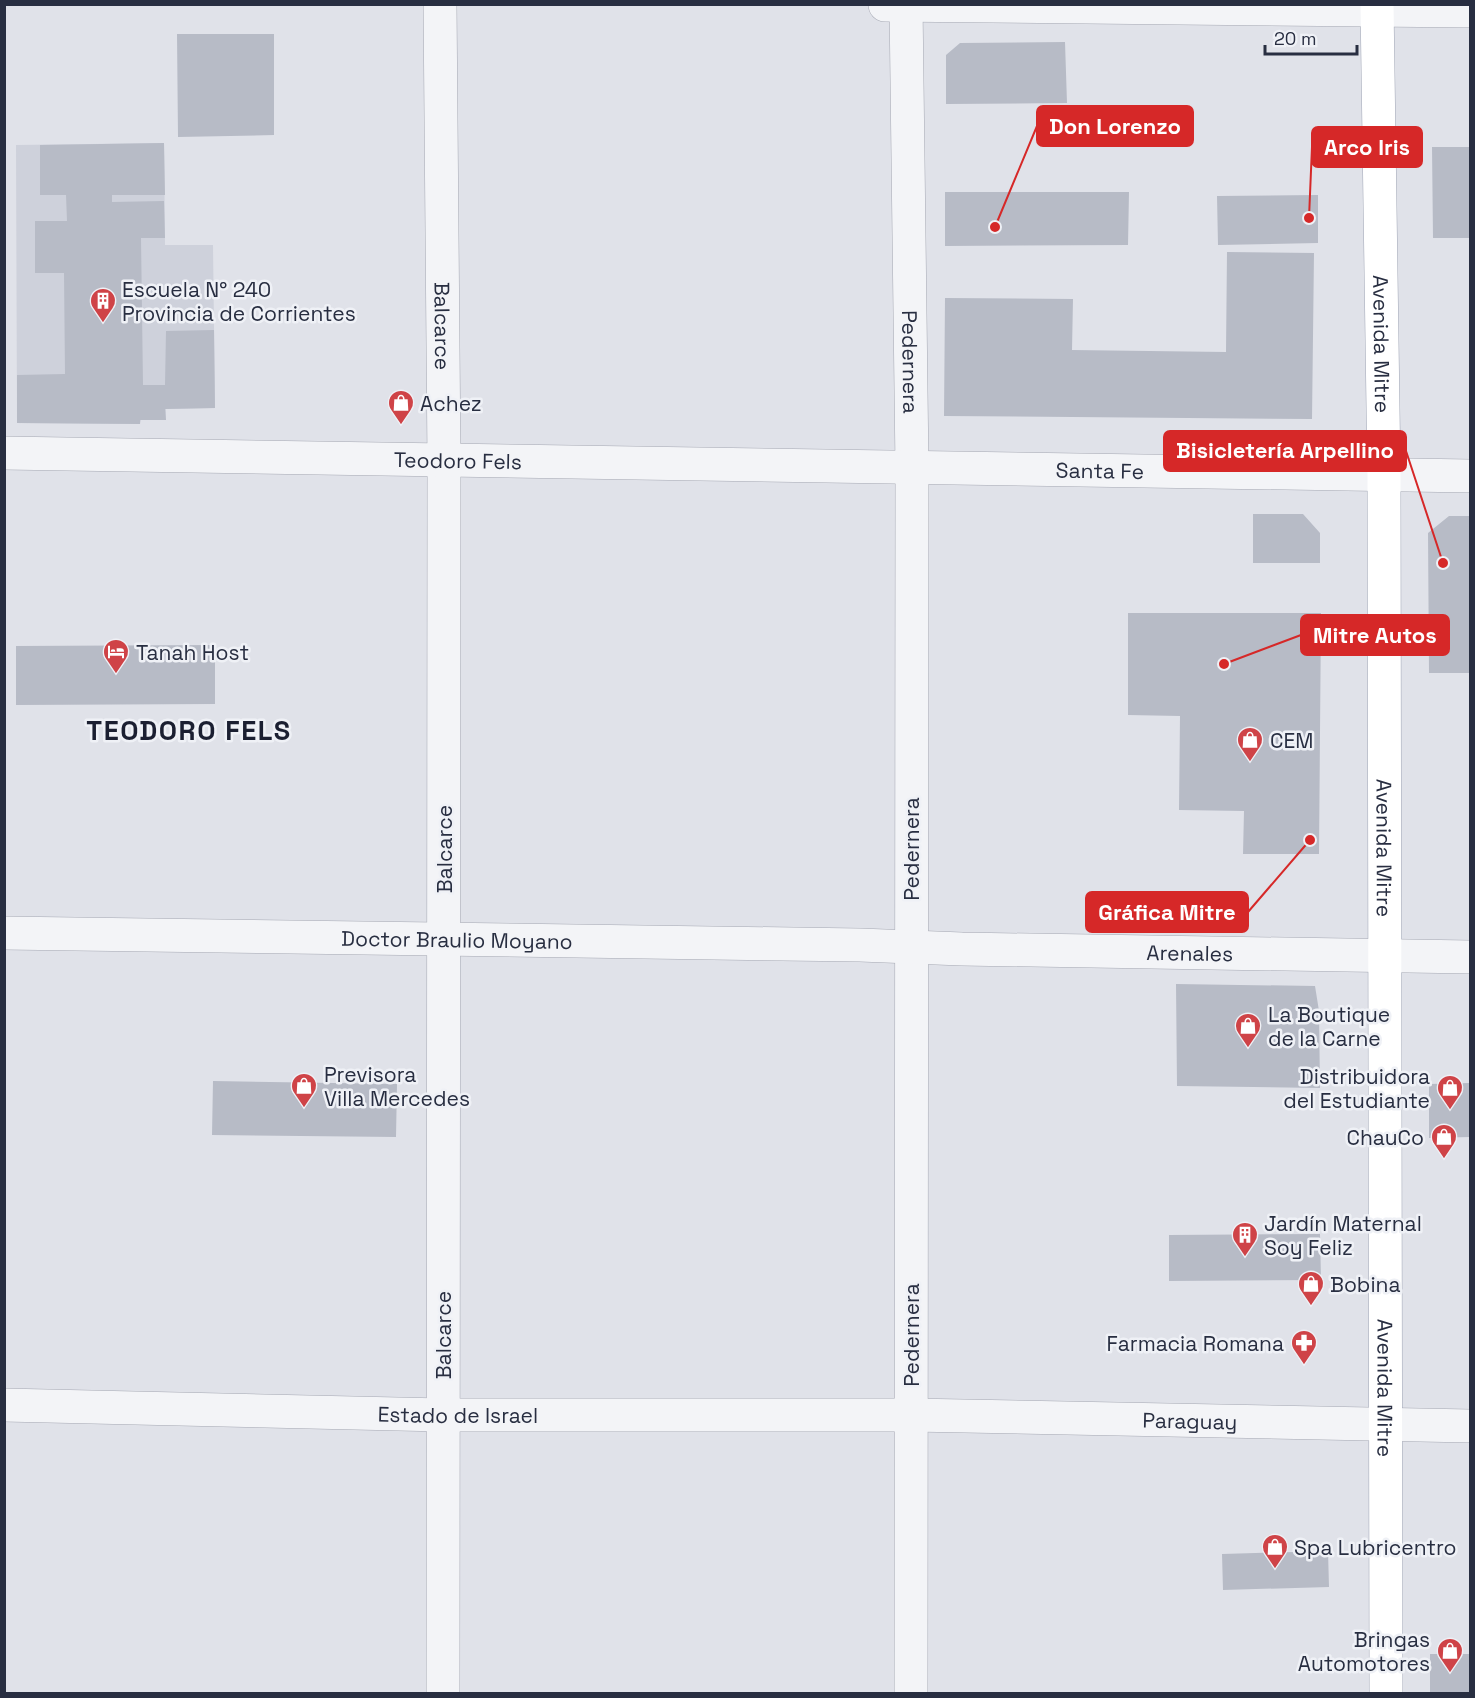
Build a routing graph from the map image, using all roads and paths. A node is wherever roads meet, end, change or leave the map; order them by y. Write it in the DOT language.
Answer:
graph roads {
  1 [pos="440,4"];
  2 [pos="883,4"];
  3 [pos="906,5"];
  4 [pos="1377,7"];
  5 [pos="1470,11"];
  6 [pos="4,453"];
  7 [pos="444,460"];
  8 [pos="912,467"];
  9 [pos="1384,475"];
  10 [pos="1470,476"];
  11 [pos="4,933"];
  12 [pos="444,940"];
  13 [pos="911,947"];
  14 [pos="1385,957"];
  15 [pos="1470,957"];
  16 [pos="4,1405"];
  17 [pos="443,1414"];
  18 [pos="911,1415"];
  19 [pos="1386,1426"];
  20 [pos="1470,1426"];
  21 [pos="443,1694"];
  22 [pos="911,1694"];
  23 [pos="1386,1694"];
  1 -- 7 [label="street, Balcarce"];
  2 -- 3 [label="street"];
  3 -- 4 [label="street"];
  3 -- 8 [label="street, Pedernera"];
  4 -- 5 [label="street"];
  4 -- 9 [label="main road, Avenida Mitre"];
  6 -- 7 [label="street, Teodoro Fels"];
  7 -- 8 [label="street, Teodoro Fels"];
  7 -- 12 [label="street, Balcarce"];
  8 -- 9 [label="street, Santa Fe"];
  8 -- 13 [label="street, Pedernera"];
  9 -- 10 [label="street, Santa Fe"];
  9 -- 14 [label="main road, Avenida Mitre"];
  11 -- 12 [label="street, Doctor Braulio Moyano"];
  12 -- 13 [label="street, Doctor Braulio Moyano"];
  12 -- 17 [label="street, Balcarce"];
  13 -- 14 [label="street, Arenales"];
  13 -- 18 [label="street, Pedernera"];
  14 -- 15 [label="street, Arenales"];
  14 -- 19 [label="main road, Avenida Mitre"];
  16 -- 17 [label="street, Estado de Israel"];
  17 -- 18 [label="street, Estado de Israel"];
  17 -- 21 [label="street, Balcarce"];
  18 -- 19 [label="street, Paraguay"];
  18 -- 22 [label="street, Pedernera"];
  19 -- 20 [label="street, Paraguay"];
  19 -- 23 [label="main road, Avenida Mitre"];
}
